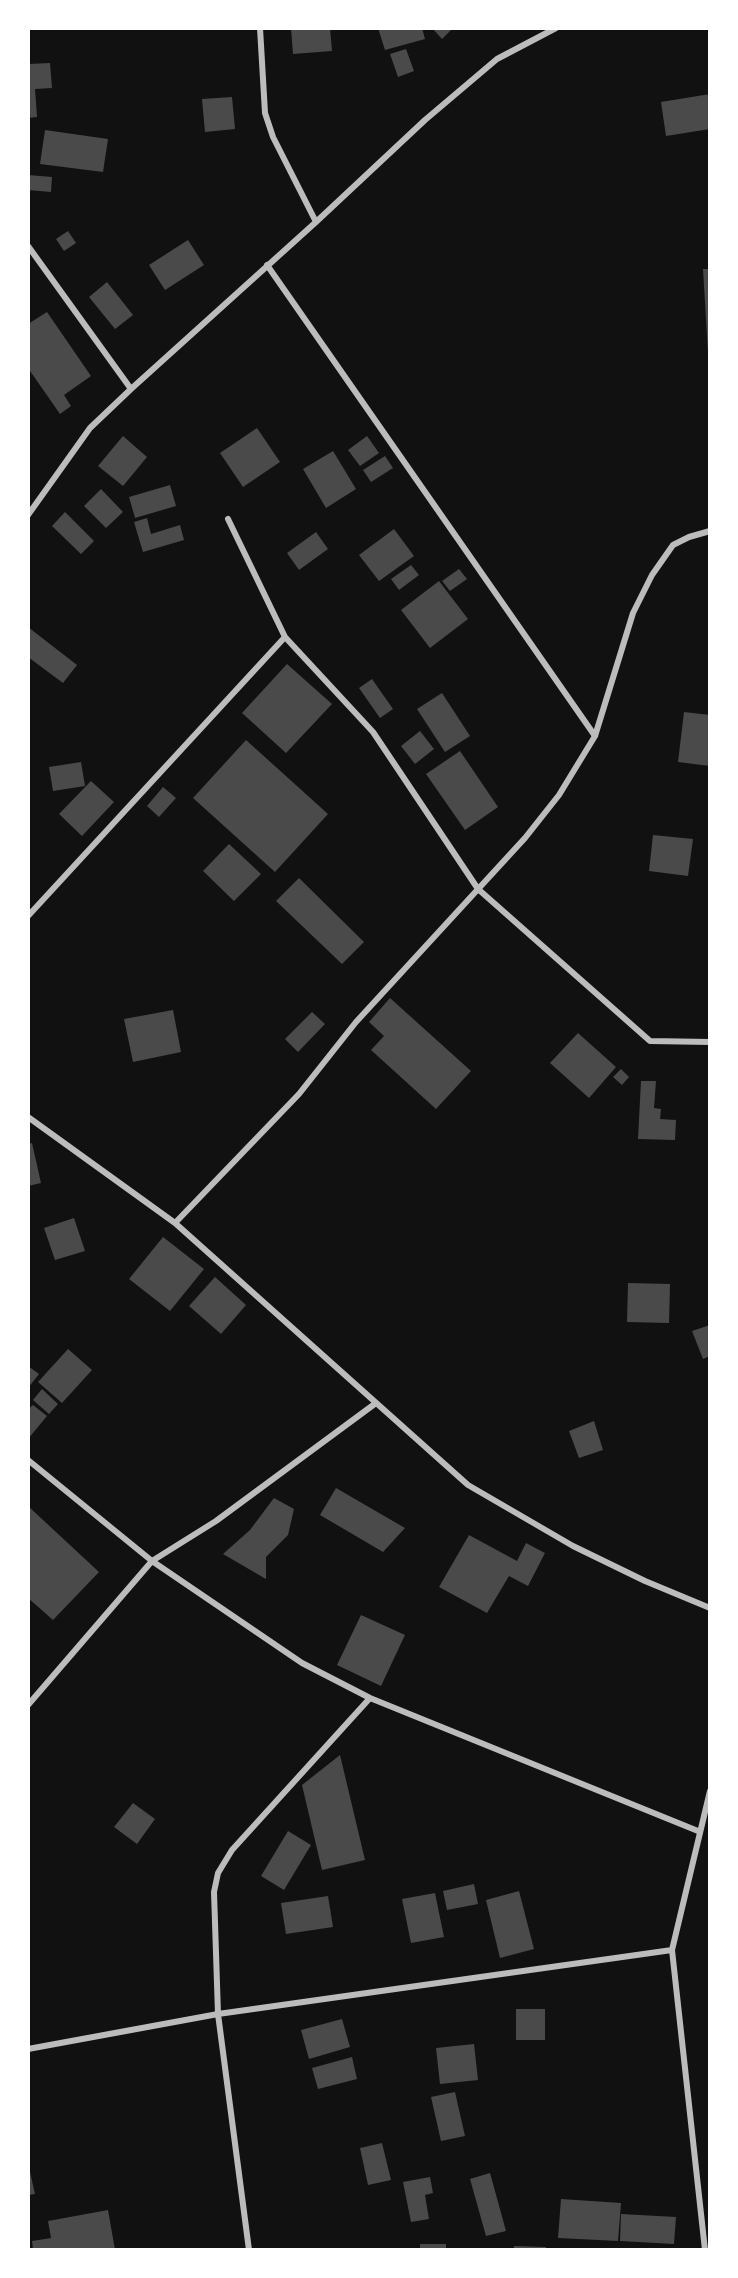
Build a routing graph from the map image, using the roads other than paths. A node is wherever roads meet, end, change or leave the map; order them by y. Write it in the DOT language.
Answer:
graph roads {
  1 [pos="260,28"];
  2 [pos="556,28"];
  3 [pos="316,222"];
  4 [pos="28,246"];
  5 [pos="267,265"];
  6 [pos="131,389"];
  7 [pos="28,515"];
  8 [pos="228,519"];
  9 [pos="710,531"];
  10 [pos="285,637"];
  11 [pos="595,736"];
  12 [pos="478,889"];
  13 [pos="28,916"];
  14 [pos="710,1042"];
  15 [pos="28,1117"];
  16 [pos="175,1223"];
  17 [pos="376,1403"];
  18 [pos="28,1460"];
  19 [pos="152,1561"];
  20 [pos="710,1608"];
  21 [pos="370,1698"];
  22 [pos="28,1705"];
  23 [pos="710,1791"];
  24 [pos="698,1831"];
  25 [pos="672,1950"];
  26 [pos="218,2014"];
  27 [pos="28,2049"];
  28 [pos="249,2250"];
  29 [pos="705,2250"];
  1 -- 3 [label="street"];
  2 -- 3 [label="street"];
  3 -- 5 [label="street"];
  4 -- 6 [label="street"];
  5 -- 6 [label="street"];
  5 -- 11 [label="street"];
  6 -- 7 [label="street"];
  8 -- 10 [label="street"];
  9 -- 11 [label="street"];
  10 -- 12 [label="street"];
  10 -- 13 [label="street"];
  11 -- 12 [label="street"];
  12 -- 14 [label="street"];
  12 -- 16 [label="street"];
  15 -- 16 [label="street"];
  16 -- 17 [label="street"];
  17 -- 19 [label="street"];
  17 -- 20 [label="street"];
  18 -- 19 [label="street"];
  19 -- 21 [label="street"];
  19 -- 22 [label="street"];
  21 -- 24 [label="street"];
  21 -- 26 [label="street"];
  23 -- 24 [label="street"];
  24 -- 25 [label="street"];
  25 -- 26 [label="street"];
  25 -- 29 [label="street"];
  26 -- 27 [label="street"];
  26 -- 28 [label="street"];
}
